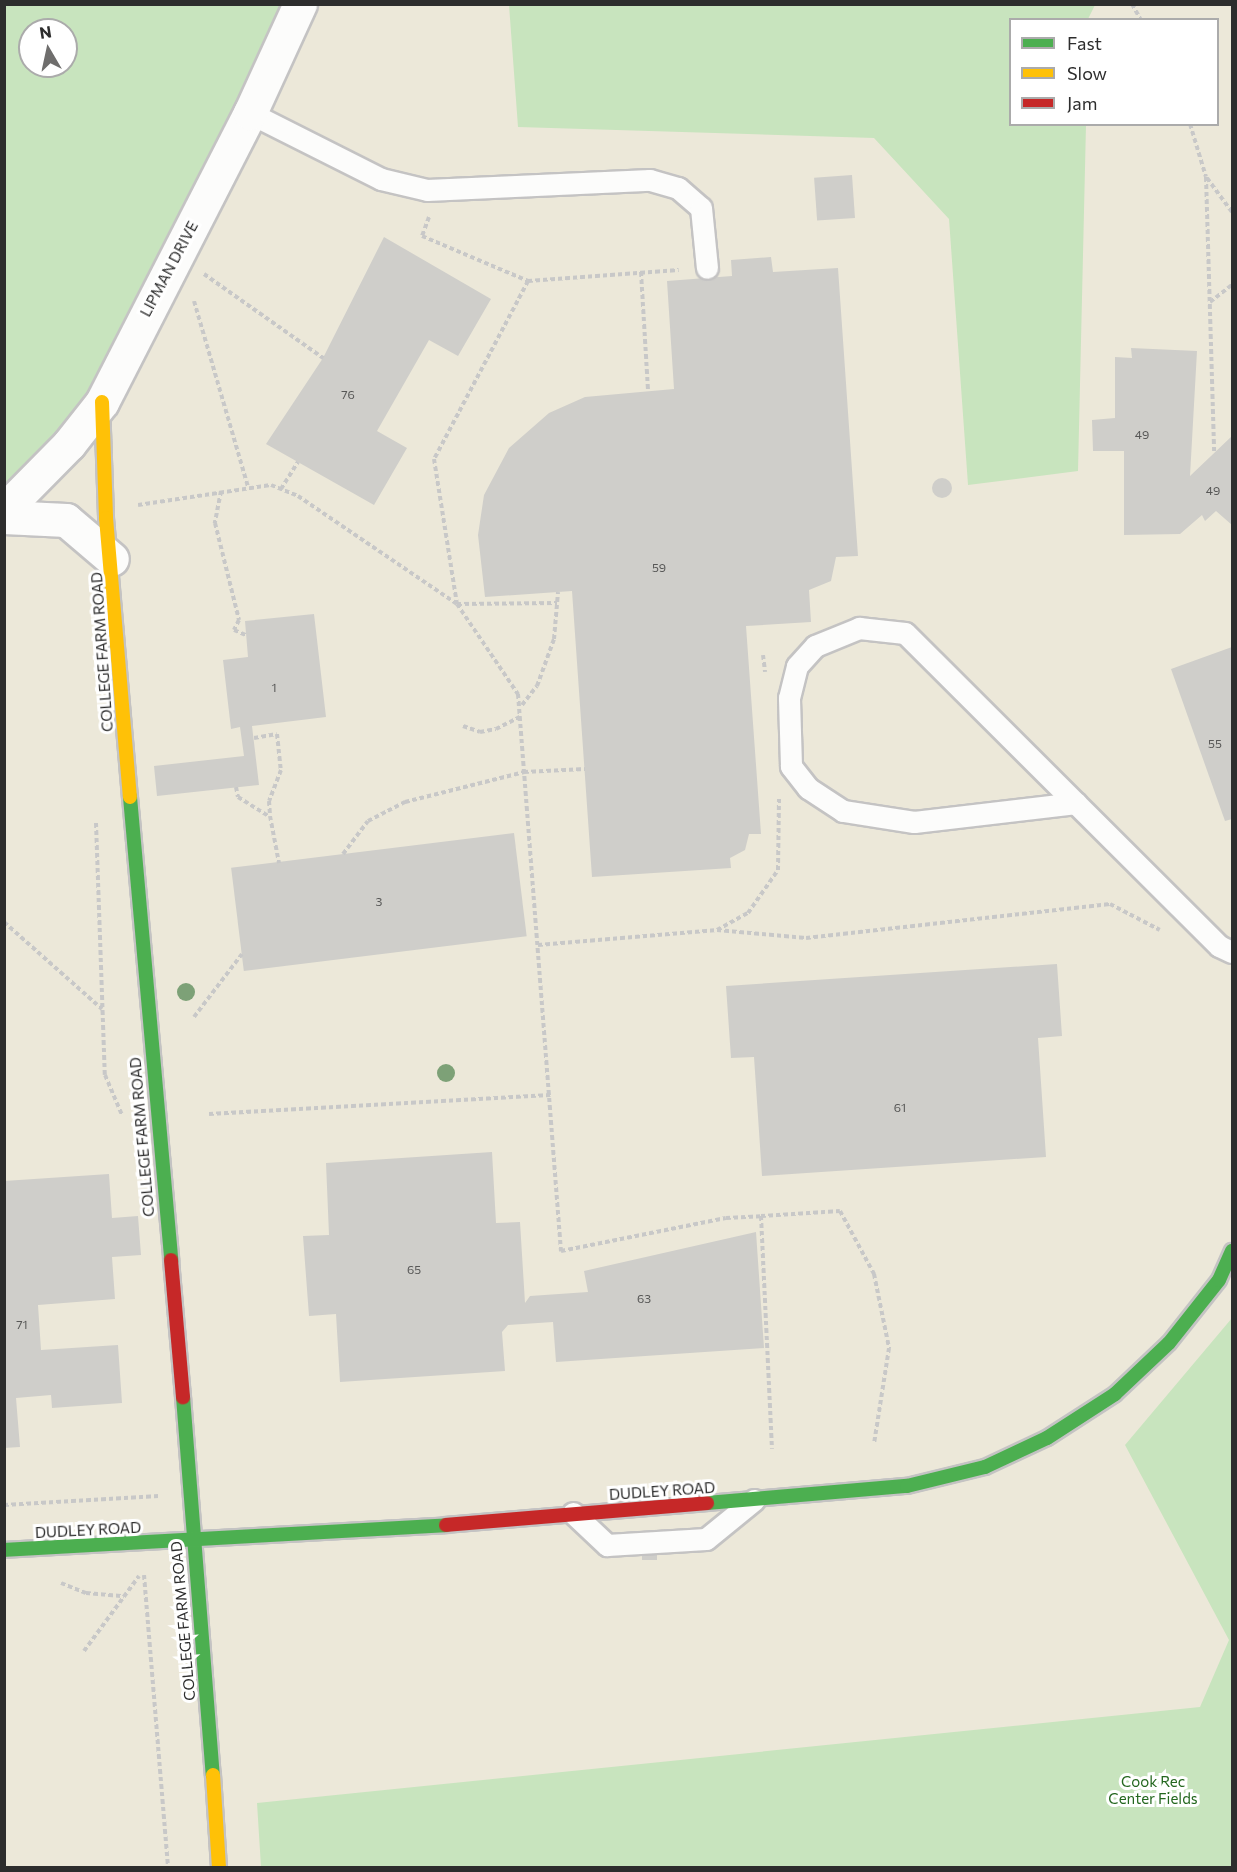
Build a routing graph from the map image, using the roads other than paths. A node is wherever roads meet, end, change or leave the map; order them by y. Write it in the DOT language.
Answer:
graph roads {
  1 [pos="300,4"];
  2 [pos="250,113"];
  3 [pos="707,268"];
  4 [pos="102,402"];
  5 [pos="4,510"];
  6 [pos="4,517"];
  7 [pos="112,559"];
  8 [pos="1076,803"];
  9 [pos="1233,952"];
  10 [pos="1233,1251"];
  11 [pos="754,1500"];
  12 [pos="573,1514"];
  13 [pos="192,1542"];
  14 [pos="4,1550"];
  15 [pos="219,1868"];
  1 -- 2 [label="street, LIPMAN DRIVE"];
  2 -- 3 [label="lane"];
  2 -- 4 [label="street, LIPMAN DRIVE"];
  4 -- 5 [label="street, LIPMAN DRIVE"];
  4 -- 7 [label="street, COLLEGE FARM ROAD"];
  6 -- 7 [label="street"];
  7 -- 13 [label="street, COLLEGE FARM ROAD"];
  8 -- 8 [label="lane"];
  8 -- 9 [label="lane"];
  10 -- 11 [label="street, DUDLEY ROAD"];
  11 -- 12 [label="street, DUDLEY ROAD"];
  11 -- 12 [label="lane"];
  12 -- 13 [label="street, DUDLEY ROAD"];
  13 -- 14 [label="street, DUDLEY ROAD"];
  13 -- 15 [label="street, COLLEGE FARM ROAD"];
}
